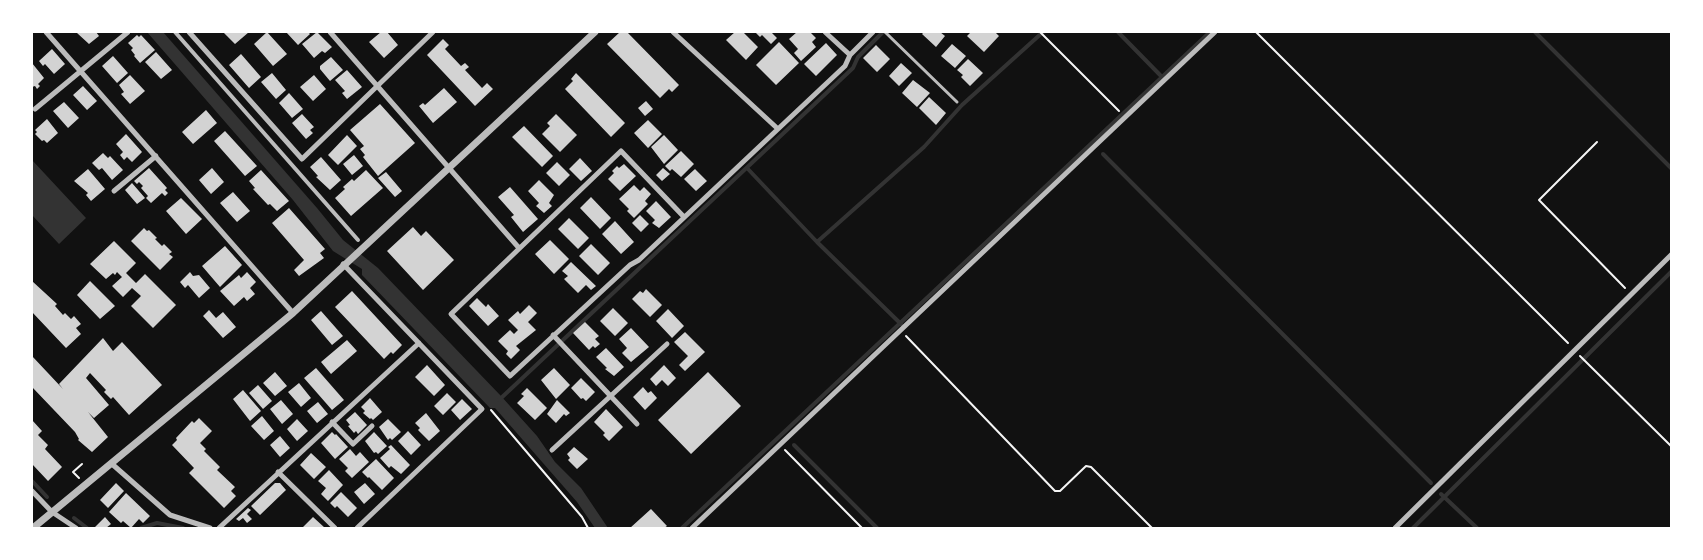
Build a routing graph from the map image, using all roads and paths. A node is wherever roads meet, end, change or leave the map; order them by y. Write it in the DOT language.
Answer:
graph roads {
  1 [pos="46,32"];
  2 [pos="128,32"];
  3 [pos="175,32"];
  4 [pos="189,32"];
  5 [pos="330,32"];
  6 [pos="433,32"];
  7 [pos="595,32"];
  8 [pos="673,32"];
  9 [pos="825,32"];
  10 [pos="873,32"];
  11 [pos="1040,32"];
  12 [pos="1215,32"];
  13 [pos="1256,32"];
  14 [pos="886,33"];
  15 [pos="850,55"];
  16 [pos="81,71"];
  17 [pos="378,85"];
  18 [pos="957,102"];
  19 [pos="35,109"];
  20 [pos="1118,111"];
  21 [pos="778,129"];
  22 [pos="1597,142"];
  23 [pos="156,156"];
  24 [pos="448,168"];
  25 [pos="114,191"];
  26 [pos="684,217"];
  27 [pos="357,240"];
  28 [pos="519,248"];
  29 [pos="1671,254"];
  30 [pos="344,264"];
  31 [pos="1631,294"];
  32 [pos="293,313"];
  33 [pos="902,331"];
  34 [pos="554,337"];
  35 [pos="419,343"];
  36 [pos="667,344"];
  37 [pos="1577,353"];
  38 [pos="610,396"];
  39 [pos="482,409"];
  40 [pos="332,422"];
  41 [pos="637,424"];
  42 [pos="372,426"];
  43 [pos="780,446"];
  44 [pos="1671,447"];
  45 [pos="552,450"];
  46 [pos="82,464"];
  47 [pos="111,464"];
  48 [pos="278,472"];
  49 [pos="79,479"];
  50 [pos="32,491"];
  51 [pos="52,512"];
  52 [pos="33,528"];
  53 [pos="76,528"];
  54 [pos="210,528"];
  55 [pos="219,528"];
  56 [pos="335,528"];
  57 [pos="357,528"];
  58 [pos="588,528"];
  59 [pos="692,528"];
  60 [pos="862,528"];
  61 [pos="1152,528"];
  62 [pos="1395,528"];
  1 -- 16 [label="street"];
  2 -- 16 [label="street"];
  3 -- 27 [label="street"];
  4 -- 17 [label="street"];
  5 -- 17 [label="street"];
  6 -- 17 [label="street"];
  7 -- 24 [label="street"];
  8 -- 21 [label="street"];
  9 -- 15 [label="street"];
  10 -- 15 [label="street"];
  11 -- 20 [label="path"];
  12 -- 33 [label="street"];
  13 -- 37 [label="path"];
  14 -- 18 [label="lane"];
  15 -- 21 [label="street"];
  16 -- 19 [label="street"];
  16 -- 23 [label="street"];
  17 -- 24 [label="street"];
  21 -- 26 [label="street"];
  22 -- 31 [label="path"];
  23 -- 25 [label="street"];
  23 -- 32 [label="street"];
  24 -- 28 [label="street"];
  24 -- 30 [label="street"];
  26 -- 28 [label="street"];
  26 -- 34 [label="street"];
  28 -- 34 [label="street"];
  29 -- 31 [label="street"];
  30 -- 32 [label="street"];
  30 -- 35 [label="street"];
  31 -- 37 [label="street"];
  32 -- 47 [label="street"];
  33 -- 43 [label="street"];
  33 -- 61 [label="path"];
  34 -- 38 [label="street"];
  35 -- 39 [label="street"];
  35 -- 40 [label="street"];
  36 -- 38 [label="street"];
  37 -- 44 [label="path"];
  37 -- 62 [label="street"];
  38 -- 41 [label="street"];
  38 -- 45 [label="street"];
  39 -- 57 [label="street"];
  39 -- 58 [label="path"];
  40 -- 42 [label="street"];
  40 -- 48 [label="street"];
  43 -- 59 [label="street"];
  43 -- 60 [label="path"];
  46 -- 49 [label="path"];
  47 -- 51 [label="street"];
  47 -- 54 [label="street"];
  48 -- 55 [label="street"];
  48 -- 56 [label="street"];
  50 -- 51 [label="street"];
  51 -- 52 [label="street"];
  51 -- 53 [label="street"];
}
